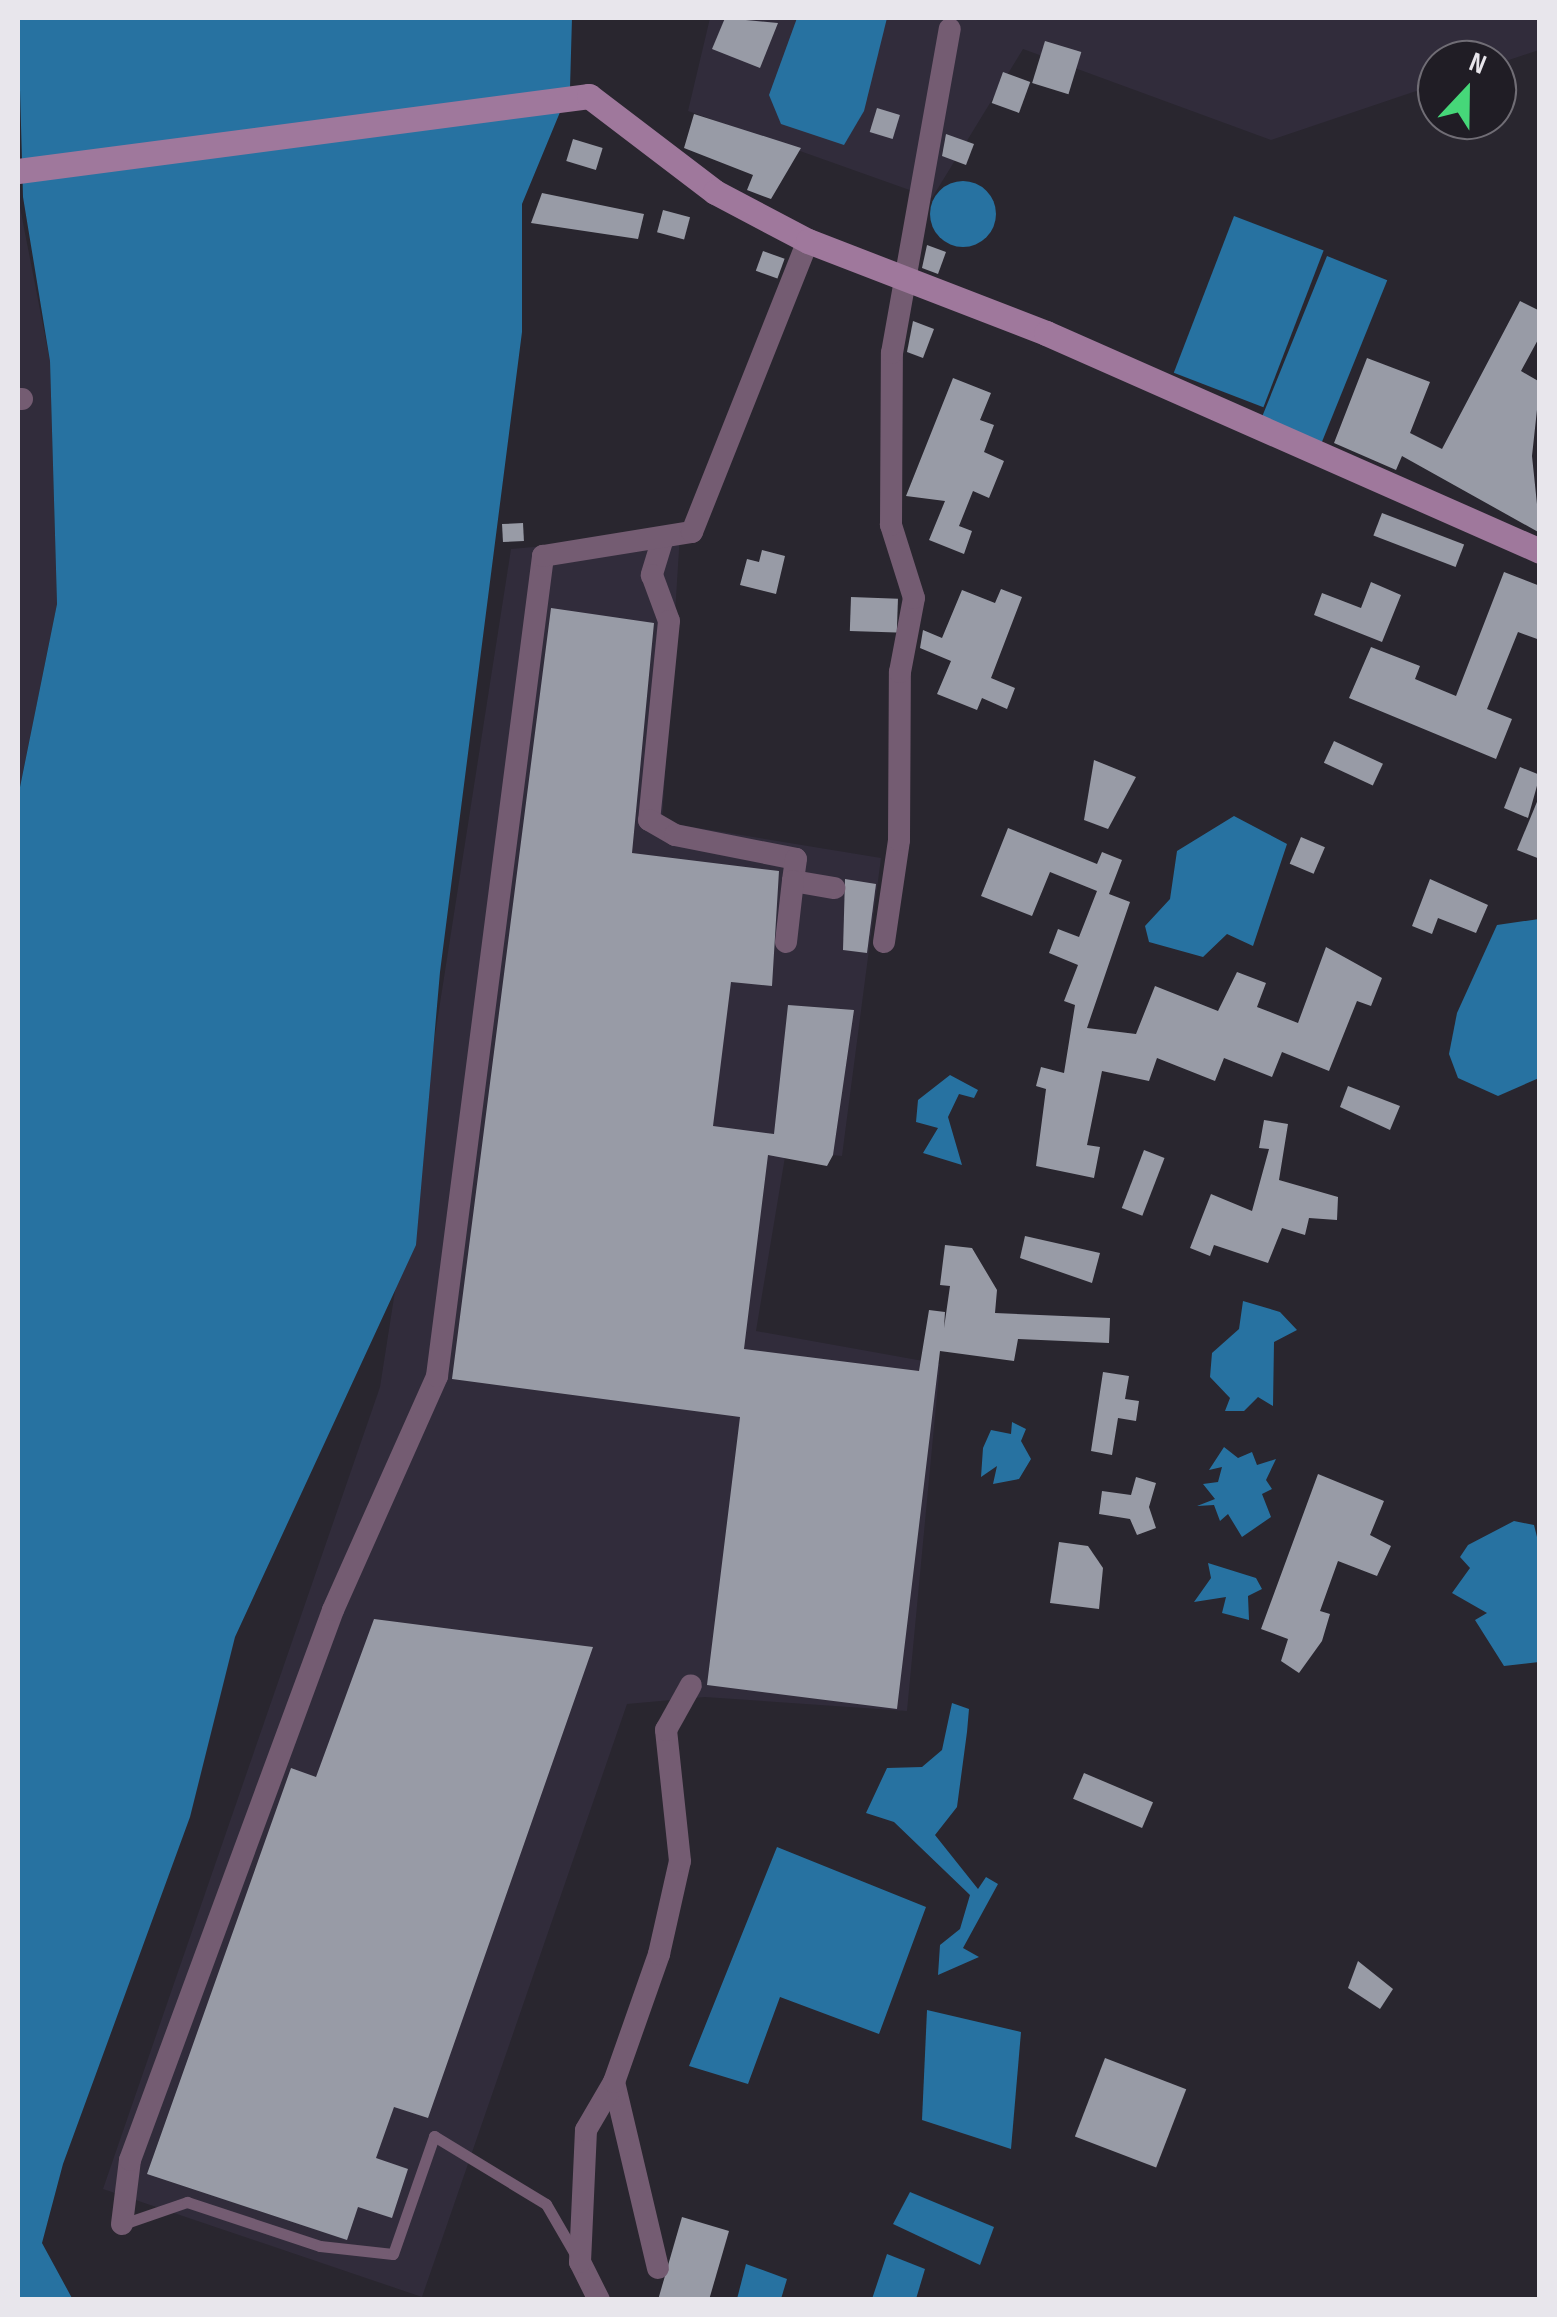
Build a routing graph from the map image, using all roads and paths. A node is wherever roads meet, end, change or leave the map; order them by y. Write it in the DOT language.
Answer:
graph roads {
  1 [pos="950,29"];
  2 [pos="18,171"];
  3 [pos="808,242"];
  4 [pos="901,274"];
  5 [pos="663,538"];
  6 [pos="1540,551"];
  7 [pos="793,881"];
  8 [pos="834,888"];
  9 [pos="786,942"];
  10 [pos="884,942"];
  11 [pos="691,1685"];
  12 [pos="614,2082"];
  13 [pos="122,2224"];
  14 [pos="580,2262"];
  15 [pos="658,2268"];
  16 [pos="598,2300"];
  1 -- 4 [label="street"];
  2 -- 3 [label="main road"];
  3 -- 4 [label="main road"];
  3 -- 5 [label="street"];
  4 -- 6 [label="main road"];
  4 -- 10 [label="street"];
  5 -- 7 [label="street"];
  5 -- 13 [label="street"];
  7 -- 8 [label="street"];
  7 -- 9 [label="street"];
  11 -- 12 [label="street"];
  12 -- 14 [label="street"];
  12 -- 15 [label="street"];
  13 -- 14 [label="lane"];
  14 -- 16 [label="street"];
}
